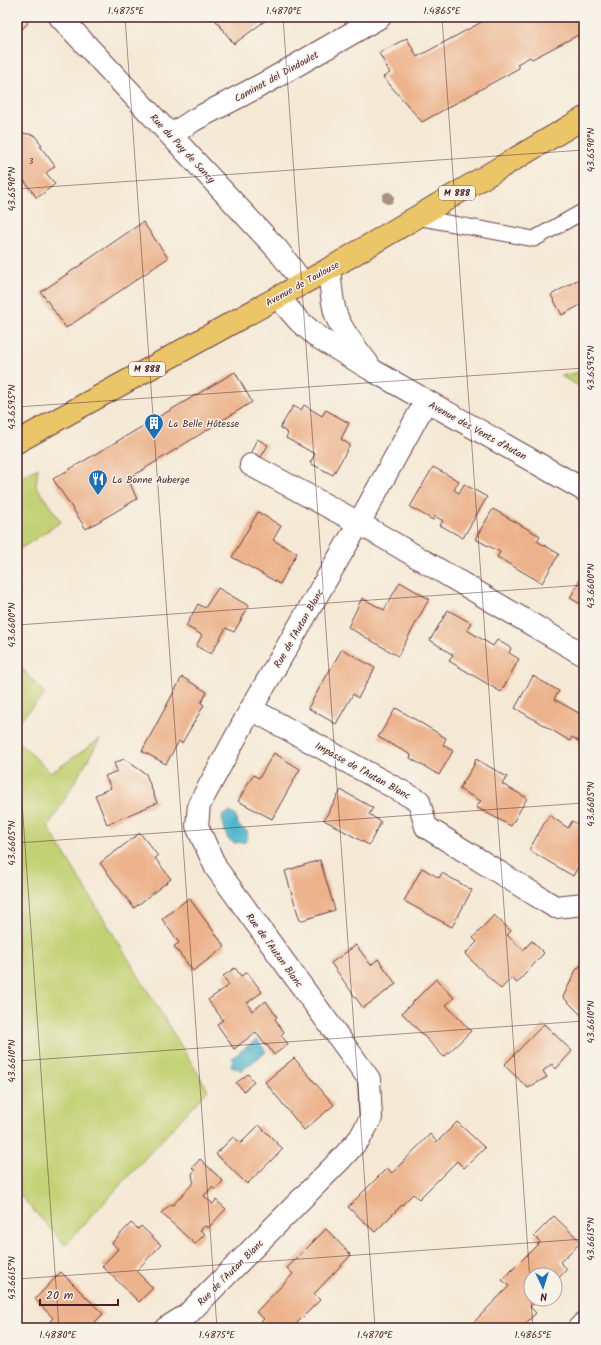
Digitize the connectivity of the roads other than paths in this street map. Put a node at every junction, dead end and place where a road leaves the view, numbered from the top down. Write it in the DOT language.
graph roads {
  1 [pos="60,17"];
  2 [pos="380,17"];
  3 [pos="584,118"];
  4 [pos="171,135"];
  5 [pos="584,211"];
  6 [pos="416,217"];
  7 [pos="329,269"];
  8 [pos="303,283"];
  9 [pos="278,297"];
  10 [pos="372,370"];
  11 [pos="426,401"];
  12 [pos="17,442"];
  13 [pos="251,464"];
  14 [pos="584,490"];
  15 [pos="359,523"];
  16 [pos="584,655"];
  17 [pos="252,709"];
  18 [pos="584,904"];
  19 [pos="584,1323"];
  20 [pos="166,1328"];
  21 [pos="579,1328"];
  1 -- 4 [label="street, Rue du Puy de Sancy"];
  2 -- 4 [label="street, Caminot del Dindoulet"];
  3 -- 6 [label="main road, Avenue de Toulouse / M 888"];
  4 -- 8 [label="street, Rue du Puy de Sancy"];
  5 -- 6 [label="lane"];
  6 -- 7 [label="main road, Avenue de Toulouse / M 888"];
  7 -- 8 [label="main road, Avenue de Toulouse / M 888"];
  7 -- 10 [label="street, Avenue des Vents d'Autan"];
  8 -- 9 [label="main road, Avenue de Toulouse / M 888"];
  9 -- 10 [label="street, Avenue des Vents d'Autan"];
  9 -- 12 [label="main road, Avenue de Toulouse / M 888"];
  10 -- 11 [label="street, Avenue des Vents d'Autan"];
  11 -- 14 [label="street, Avenue des Vents d'Autan"];
  11 -- 15 [label="street, Rue de l'Autan Blanc"];
  13 -- 15 [label="street"];
  15 -- 16 [label="street"];
  15 -- 17 [label="street, Rue de l'Autan Blanc"];
  17 -- 18 [label="street, Impasse de l'Autan Blanc"];
  17 -- 20 [label="street, Rue de l'Autan Blanc"];
  19 -- 21 [label="street"];
}
